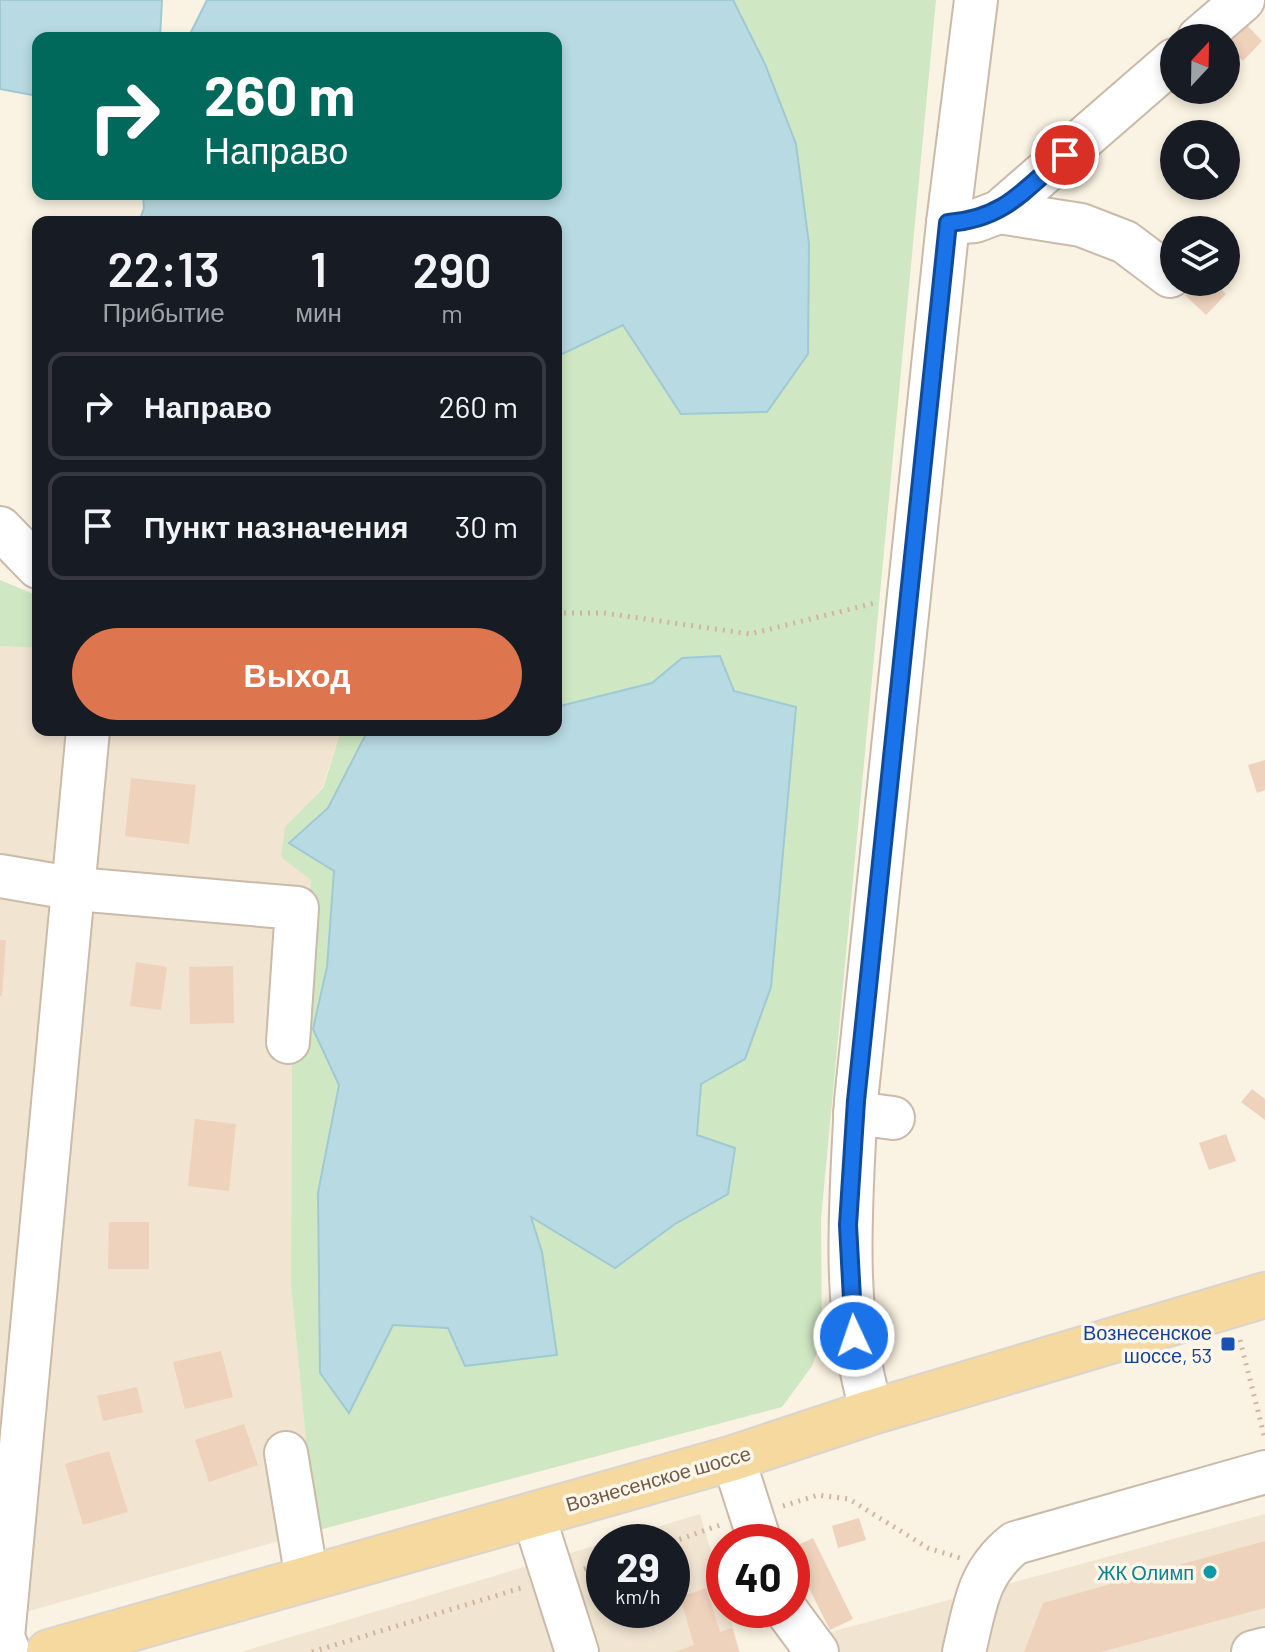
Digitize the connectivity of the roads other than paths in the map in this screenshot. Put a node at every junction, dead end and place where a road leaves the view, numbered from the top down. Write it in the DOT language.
graph roads {
  1 [pos="976,0"];
  2 [pos="1243,0"];
  3 [pos="1215,24"];
  4 [pos="1160,72"];
  5 [pos="999,212"];
  6 [pos="948,223"];
  7 [pos="1160,268"];
  8 [pos="0,528"];
  9 [pos="32,561"];
  10 [pos="88,736"];
  11 [pos="0,876"];
  12 [pos="76,889"];
  13 [pos="288,1042"];
  14 [pos="1265,1295"];
  15 [pos="872,1412"];
  16 [pos="286,1453"];
  17 [pos="733,1458"];
  18 [pos="1265,1472"];
  19 [pos="533,1514"];
  20 [pos="753,1524"];
  21 [pos="307,1579"];
  22 [pos="799,1628"];
  23 [pos="1265,1649"];
  24 [pos="9,1652"];
  25 [pos="49,1652"];
  26 [pos="577,1652"];
  27 [pos="817,1652"];
  28 [pos="964,1652"];
  29 [pos="1253,1652"];
  1 -- 6 [label="street"];
  2 -- 3 [label="street"];
  4 -- 5 [label="street"];
  5 -- 6 [label="street"];
  5 -- 7 [label="street"];
  6 -- 15 [label="street"];
  8 -- 9 [label="street"];
  10 -- 12 [label="street"];
  11 -- 12 [label="street"];
  12 -- 13 [label="street"];
  12 -- 24 [label="street"];
  14 -- 15 [label="main road, Вознесенское шоссе"];
  15 -- 17 [label="main road, Вознесенское шоссе"];
  16 -- 21 [label="street"];
  17 -- 19 [label="main road, Вознесенское шоссе"];
  17 -- 20 [label="street"];
  18 -- 28 [label="street"];
  19 -- 21 [label="main road, Вознесенское шоссе"];
  19 -- 26 [label="street"];
  21 -- 25 [label="main road, Вознесенское шоссе"];
  22 -- 27 [label="street"];
  23 -- 29 [label="street"];
}
